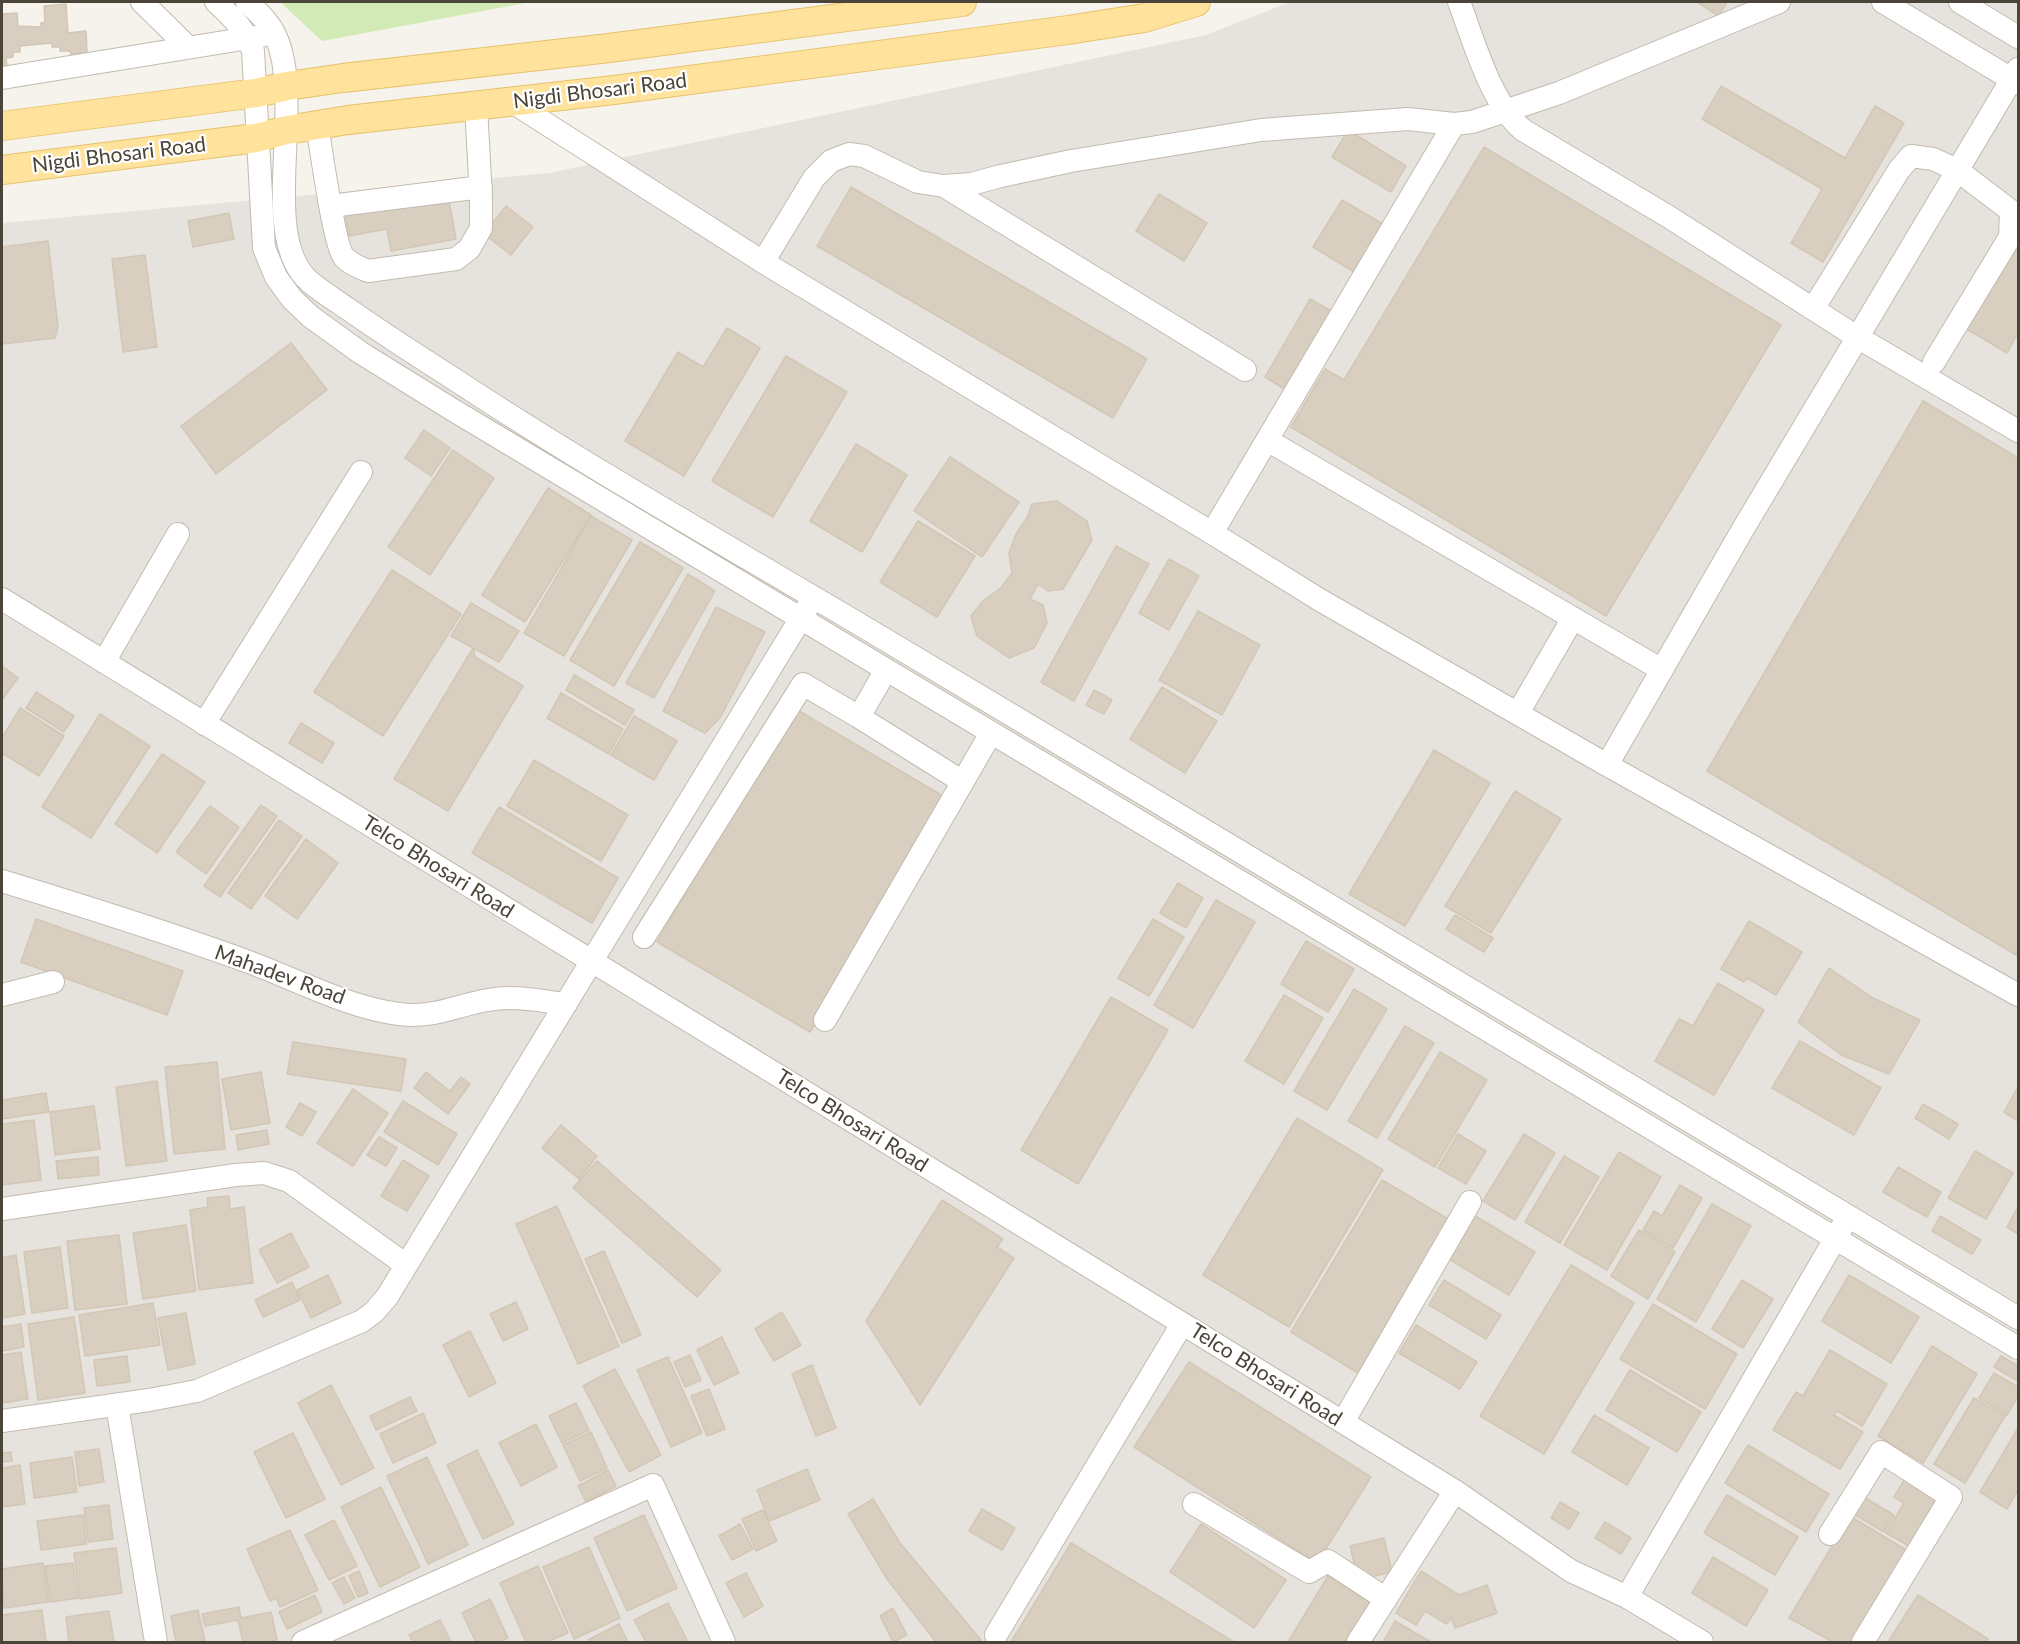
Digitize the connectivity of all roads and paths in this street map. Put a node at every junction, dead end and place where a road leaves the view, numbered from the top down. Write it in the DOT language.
graph roads {
  1 [pos="142,2"];
  2 [pos="216,2"];
  3 [pos="247,2"];
  4 [pos="962,2"];
  5 [pos="1196,2"];
  6 [pos="1459,2"];
  7 [pos="1779,2"];
  8 [pos="1883,2"];
  9 [pos="1960,2"];
  10 [pos="275,34"];
  11 [pos="2019,37"];
  12 [pos="248,38"];
  13 [pos="188,47"];
  14 [pos="2017,77"];
  15 [pos="2,78"];
  16 [pos="287,86"];
  17 [pos="256,93"];
  18 [pos="512,102"];
  19 [pos="476,106"];
  20 [pos="1504,111"];
  21 [pos="1454,124"];
  22 [pos="317,125"];
  23 [pos="2,126"];
  24 [pos="287,130"];
  25 [pos="256,138"];
  26 [pos="2,170"];
  27 [pos="1957,170"];
  28 [pos="944,186"];
  29 [pos="481,187"];
  30 [pos="331,206"];
  31 [pos="763,262"];
  32 [pos="1813,309"];
  33 [pos="1857,337"];
  34 [pos="1934,362"];
  35 [pos="1245,370"];
  36 [pos="2019,431"];
  37 [pos="1268,440"];
  38 [pos="361,472"];
  39 [pos="1212,533"];
  40 [pos="178,534"];
  41 [pos="814,597"];
  42 [pos="2,599"];
  43 [pos="1573,618"];
  44 [pos="800,619"];
  45 [pos="104,662"];
  46 [pos="886,670"];
  47 [pos="1662,670"];
  48 [pos="1518,713"];
  49 [pos="859,717"];
  50 [pos="204,724"];
  51 [pos="991,733"];
  52 [pos="1607,765"];
  53 [pos="963,782"];
  54 [pos="2,881"];
  55 [pos="644,937"];
  56 [pos="591,961"];
  57 [pos="53,982"];
  58 [pos="2,995"];
  59 [pos="2019,995"];
  60 [pos="566,1004"];
  61 [pos="825,1020"];
  62 [pos="1470,1202"];
  63 [pos="2,1209"];
  64 [pos="1849,1216"];
  65 [pos="1836,1239"];
  66 [pos="406,1265"];
  67 [pos="2019,1318"];
  68 [pos="1182,1324"];
  69 [pos="2019,1348"];
  70 [pos="117,1405"];
  71 [pos="2,1421"];
  72 [pos="1343,1422"];
  73 [pos="1455,1491"];
  74 [pos="1194,1504"];
  75 [pos="1830,1534"];
  76 [pos="1628,1597"];
  77 [pos="1386,1599"];
  78 [pos="996,1635"];
  79 [pos="156,1642"];
  80 [pos="303,1642"];
  81 [pos="724,1642"];
  82 [pos="1358,1642"];
  83 [pos="1702,1642"];
  84 [pos="1863,1642"];
  1 -- 13 [label="street"];
  2 -- 12 [label="street"];
  3 -- 10 [label="street"];
  4 -- 16 [label="main road, Nigdi Bhosari Road"];
  5 -- 18 [label="main road, Nigdi Bhosari Road"];
  6 -- 20 [label="street"];
  7 -- 20 [label="street"];
  8 -- 14 [label="street"];
  9 -- 11 [label="street"];
  10 -- 12 [label="street"];
  10 -- 16 [label="street"];
  12 -- 13 [label="street"];
  12 -- 17 [label="street"];
  13 -- 15 [label="street"];
  14 -- 27 [label="street"];
  16 -- 17 [label="main road, Nigdi Bhosari Road"];
  16 -- 24 [label="street"];
  17 -- 23 [label="main road, Nigdi Bhosari Road"];
  17 -- 25 [label="street"];
  18 -- 19 [label="main road, Nigdi Bhosari Road"];
  18 -- 31 [label="street"];
  19 -- 22 [label="main road, Nigdi Bhosari Road"];
  19 -- 29 [label="street"];
  20 -- 21 [label="street"];
  20 -- 32 [label="street"];
  21 -- 28 [label="street"];
  21 -- 37 [label="street"];
  22 -- 24 [label="main road, Nigdi Bhosari Road"];
  22 -- 30 [label="street"];
  24 -- 25 [label="main road, Nigdi Bhosari Road"];
  24 -- 41 [label="street"];
  25 -- 26 [label="main road, Nigdi Bhosari Road"];
  25 -- 44 [label="street"];
  27 -- 32 [label="street"];
  27 -- 33 [label="street"];
  27 -- 34 [label="street"];
  28 -- 31 [label="street"];
  28 -- 35 [label="street"];
  29 -- 30 [label="street"];
  29 -- 30 [label="street"];
  31 -- 39 [label="street"];
  32 -- 33 [label="street"];
  33 -- 36 [label="street"];
  33 -- 47 [label="street"];
  37 -- 39 [label="street"];
  37 -- 43 [label="street"];
  38 -- 50 [label="street"];
  39 -- 48 [label="street"];
  40 -- 45 [label="street"];
  41 -- 44 [label="street"];
  41 -- 64 [label="street"];
  42 -- 45 [label="street, Telco Bhosari Road"];
  43 -- 47 [label="street"];
  43 -- 48 [label="street"];
  44 -- 46 [label="street"];
  44 -- 56 [label="street"];
  45 -- 50 [label="street, Telco Bhosari Road"];
  46 -- 49 [label="street"];
  46 -- 51 [label="street"];
  47 -- 52 [label="street"];
  48 -- 52 [label="street"];
  49 -- 53 [label="street"];
  49 -- 55 [label="street"];
  50 -- 56 [label="street, Telco Bhosari Road"];
  51 -- 53 [label="street"];
  51 -- 65 [label="street"];
  52 -- 59 [label="street"];
  53 -- 61 [label="street"];
  54 -- 60 [label="street, Mahadev Road"];
  56 -- 60 [label="street"];
  56 -- 68 [label="street, Telco Bhosari Road"];
  57 -- 58 [label="street"];
  60 -- 66 [label="street"];
  62 -- 72 [label="street"];
  63 -- 66 [label="street"];
  64 -- 65 [label="street"];
  64 -- 67 [label="street"];
  65 -- 69 [label="street"];
  65 -- 76 [label="street"];
  66 -- 70 [label="street"];
  68 -- 72 [label="street, Telco Bhosari Road"];
  68 -- 78 [label="street"];
  70 -- 71 [label="street"];
  70 -- 79 [label="street"];
  72 -- 73 [label="street, Telco Bhosari Road"];
  73 -- 76 [label="street, Telco Bhosari Road"];
  73 -- 77 [label="street"];
  74 -- 77 [label="street"];
  75 -- 84 [label="street"];
  76 -- 83 [label="street, Telco Bhosari Road"];
  77 -- 82 [label="street"];
  80 -- 81 [label="street"];
}
